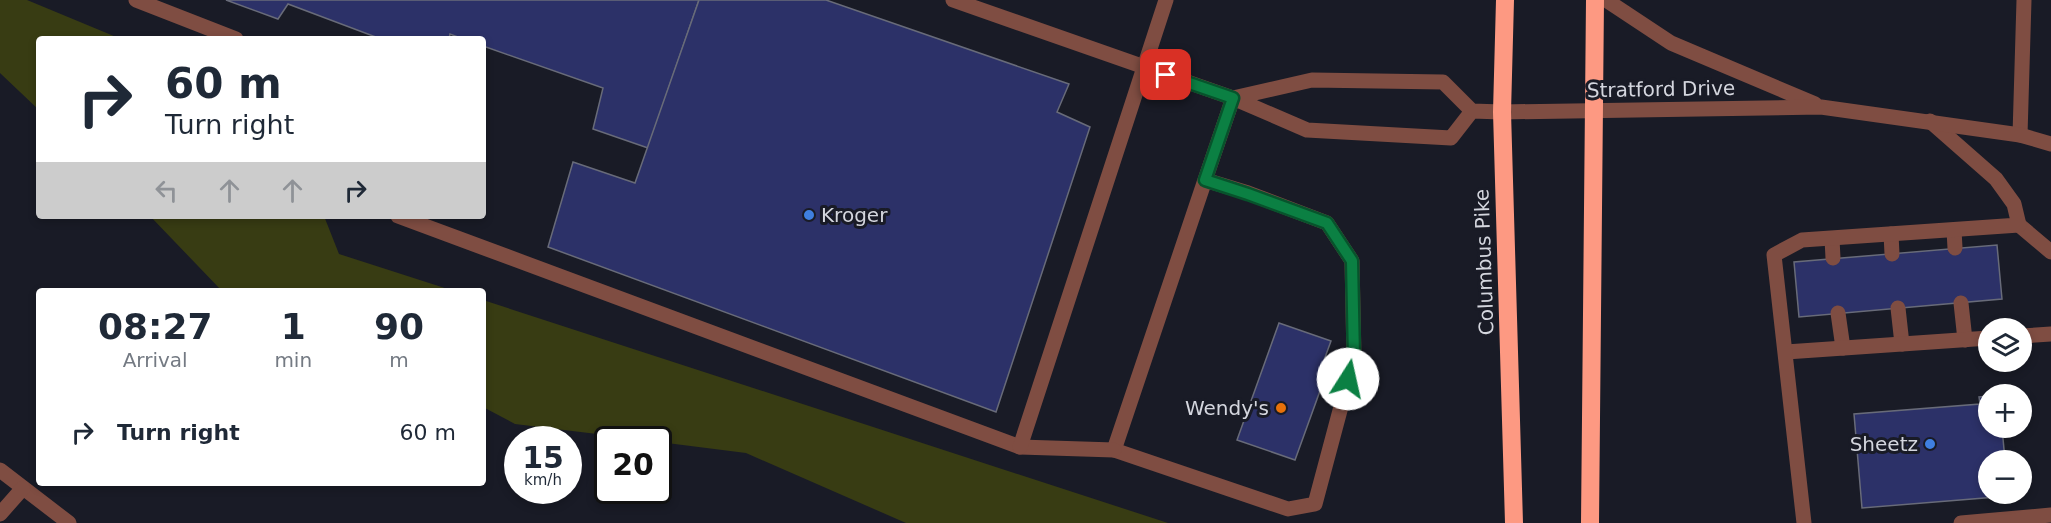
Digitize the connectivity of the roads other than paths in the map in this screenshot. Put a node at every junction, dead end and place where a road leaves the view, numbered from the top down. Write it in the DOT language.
graph roads {
  1 [pos="136,0"];
  2 [pos="953,0"];
  3 [pos="1166,0"];
  4 [pos="1505,0"];
  5 [pos="1594,0"];
  6 [pos="1606,0"];
  7 [pos="2024,0"];
  8 [pos="228,36"];
  9 [pos="1144,67"];
  10 [pos="1233,98"];
  11 [pos="1821,106"];
  12 [pos="1472,111"];
  13 [pos="1502,112"];
  14 [pos="1593,112"];
  15 [pos="1930,121"];
  16 [pos="2020,135"];
  17 [pos="2051,144"];
  18 [pos="1205,180"];
  19 [pos="406,219"];
  20 [pos="2019,225"];
  21 [pos="1954,230"];
  22 [pos="1891,234"];
  23 [pos="1832,239"];
  24 [pos="1955,248"];
  25 [pos="2051,252"];
  26 [pos="1892,254"];
  27 [pos="1833,258"];
  28 [pos="1961,303"];
  29 [pos="1898,308"];
  30 [pos="1838,314"];
  31 [pos="2051,334"];
  32 [pos="2032,335"];
  33 [pos="1978,339"];
  34 [pos="1965,340"];
  35 [pos="1902,344"];
  36 [pos="1843,348"];
  37 [pos="1786,352"];
  38 [pos="1020,447"];
  39 [pos="1114,450"];
  40 [pos="0,470"];
  41 [pos="23,488"];
  42 [pos="0,514"];
  43 [pos="2051,515"];
  44 [pos="69,523"];
  45 [pos="1514,523"];
  46 [pos="1590,523"];
  47 [pos="1804,523"];
  48 [pos="1961,523"];
  1 -- 8 [label="street"];
  2 -- 9 [label="street"];
  3 -- 9 [label="street"];
  4 -- 13 [label="highway, Columbus Pike"];
  5 -- 14 [label="highway"];
  6 -- 11 [label="street, Stratford Drive"];
  7 -- 16 [label="street"];
  9 -- 10 [label="street"];
  9 -- 38 [label="street"];
  10 -- 12 [label="street"];
  10 -- 12 [label="street"];
  10 -- 18 [label="street"];
  11 -- 14 [label="street, Stratford Drive"];
  11 -- 15 [label="street, Stratford Drive"];
  12 -- 13 [label="street, Stratford Drive"];
  13 -- 14 [label="street, Stratford Drive"];
  13 -- 45 [label="highway, Columbus Pike"];
  14 -- 46 [label="highway"];
  15 -- 16 [label="street, Stratford Drive"];
  15 -- 20 [label="street"];
  16 -- 17 [label="street, Stratford Drive"];
  18 -- 39 [label="street"];
  18 -- 39 [label="street"];
  19 -- 38 [label="street"];
  20 -- 21 [label="street"];
  20 -- 25 [label="street"];
  21 -- 22 [label="street"];
  21 -- 24 [label="street"];
  22 -- 23 [label="street"];
  22 -- 26 [label="street"];
  23 -- 27 [label="street"];
  23 -- 37 [label="street"];
  28 -- 34 [label="street"];
  29 -- 35 [label="street"];
  30 -- 36 [label="street"];
  31 -- 32 [label="street"];
  33 -- 34 [label="street"];
  34 -- 35 [label="street"];
  35 -- 36 [label="street"];
  36 -- 37 [label="street"];
  37 -- 47 [label="street"];
  38 -- 39 [label="street"];
  40 -- 41 [label="street"];
  41 -- 42 [label="street"];
  41 -- 44 [label="street"];
  43 -- 48 [label="street"];
}
